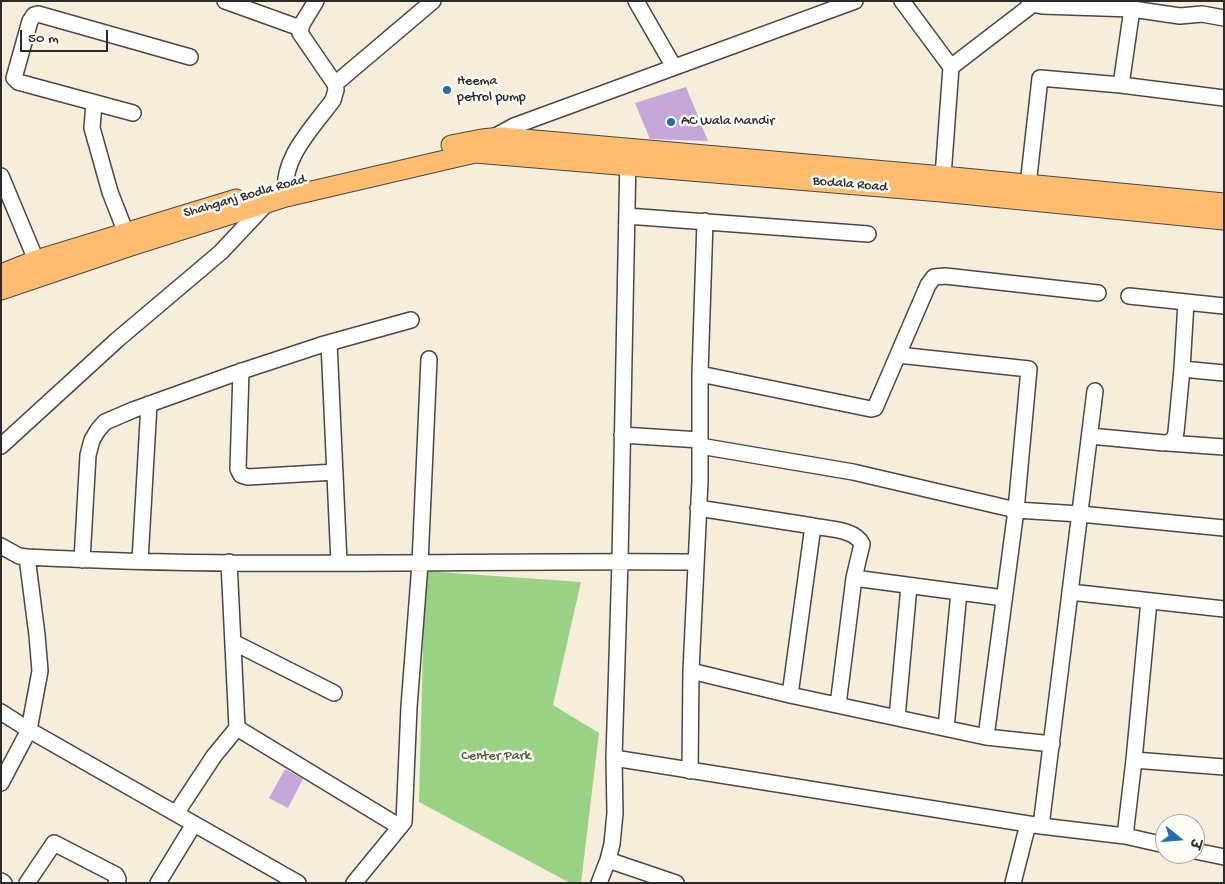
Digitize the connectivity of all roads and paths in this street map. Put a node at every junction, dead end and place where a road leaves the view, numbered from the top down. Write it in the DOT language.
graph roads {
  1 [pos="225,1"];
  2 [pos="316,1"];
  3 [pos="433,1"];
  4 [pos="636,1"];
  5 [pos="855,1"];
  6 [pos="902,1"];
  7 [pos="1157,1"];
  8 [pos="1031,3"];
  9 [pos="1132,9"];
  10 [pos="1167,14"];
  11 [pos="1224,18"];
  12 [pos="300,28"];
  13 [pos="190,57"];
  14 [pos="950,67"];
  15 [pos="674,68"];
  16 [pos="334,84"];
  17 [pos="1121,85"];
  18 [pos="1224,98"];
  19 [pos="94,103"];
  20 [pos="133,113"];
  21 [pos="494,137"];
  22 [pos="476,153"];
  23 [pos="628,157"];
  24 [pos="1,176"];
  25 [pos="942,176"];
  26 [pos="1028,185"];
  27 [pos="279,195"];
  28 [pos="1224,203"];
  29 [pos="627,216"];
  30 [pos="1224,220"];
  31 [pos="705,221"];
  32 [pos="126,233"];
  33 [pos="868,234"];
  34 [pos="36,260"];
  35 [pos="1,274"];
  36 [pos="1,290"];
  37 [pos="1098,293"];
  38 [pos="1129,296"];
  39 [pos="1186,302"];
  40 [pos="1224,306"];
  41 [pos="411,320"];
  42 [pos="329,343"];
  43 [pos="898,355"];
  44 [pos="429,359"];
  45 [pos="1182,369"];
  46 [pos="241,371"];
  47 [pos="1224,373"];
  48 [pos="700,374"];
  49 [pos="1095,391"];
  50 [pos="149,404"];
  51 [pos="622,435"];
  52 [pos="1090,436"];
  53 [pos="700,443"];
  54 [pos="1168,443"];
  55 [pos="1,446"];
  56 [pos="1224,448"];
  57 [pos="335,472"];
  58 [pos="698,508"];
  59 [pos="1016,510"];
  60 [pos="1080,514"];
  61 [pos="813,526"];
  62 [pos="1224,528"];
  63 [pos="1,546"];
  64 [pos="27,557"];
  65 [pos="82,560"];
  66 [pos="140,561"];
  67 [pos="620,561"];
  68 [pos="229,562"];
  69 [pos="696,562"];
  70 [pos="339,563"];
  71 [pos="420,564"];
  72 [pos="854,578"];
  73 [pos="909,586"];
  74 [pos="959,592"];
  75 [pos="1070,592"];
  76 [pos="1004,598"];
  77 [pos="1149,602"];
  78 [pos="1224,609"];
  79 [pos="233,642"];
  80 [pos="691,671"];
  81 [pos="334,693"];
  82 [pos="790,694"];
  83 [pos="838,705"];
  84 [pos="1,712"];
  85 [pos="897,718"];
  86 [pos="237,728"];
  87 [pos="946,728"];
  88 [pos="29,730"];
  89 [pos="986,737"];
  90 [pos="1052,744"];
  91 [pos="614,758"];
  92 [pos="1134,760"];
  93 [pos="1224,767"];
  94 [pos="690,771"];
  95 [pos="1,783"];
  96 [pos="176,812"];
  97 [pos="194,824"];
  98 [pos="1034,825"];
  99 [pos="400,827"];
  100 [pos="1125,836"];
  101 [pos="1155,842"];
  102 [pos="1205,853"];
  103 [pos="1224,857"];
  104 [pos="608,860"];
  105 [pos="26,883"];
  106 [pos="116,883"];
  107 [pos="158,883"];
  108 [pos="298,883"];
  109 [pos="354,883"];
  110 [pos="599,883"];
  111 [pos="676,883"];
  112 [pos="1013,883"];
  1 -- 12 [label="street"];
  2 -- 12 [label="street"];
  3 -- 16 [label="street"];
  4 -- 15 [label="street"];
  5 -- 15 [label="street"];
  6 -- 14 [label="street"];
  7 -- 10 [label="street"];
  8 -- 9 [label="street"];
  8 -- 14 [label="street"];
  9 -- 10 [label="street"];
  9 -- 17 [label="street"];
  10 -- 11 [label="street"];
  12 -- 16 [label="street"];
  13 -- 19 [label="street"];
  14 -- 25 [label="street"];
  15 -- 21 [label="street"];
  16 -- 27 [label="street"];
  17 -- 18 [label="street"];
  17 -- 26 [label="street"];
  19 -- 20 [label="street"];
  19 -- 32 [label="street"];
  21 -- 22 [label="street"];
  21 -- 23 [label="main road, Bodala Road"];
  21 -- 27 [label="main road, Shahganj Bodla Road"];
  22 -- 23 [label="main road, Bodala Road"];
  22 -- 27 [label="main road, Shahganj Bodla Road"];
  23 -- 25 [label="main road, Bodala Road"];
  23 -- 29 [label="street"];
  23 -- 30 [label="main road, Bodala Road"];
  24 -- 34 [label="street"];
  25 -- 26 [label="main road, Bodala Road"];
  26 -- 28 [label="main road, Bodala Road"];
  27 -- 32 [label="main road, Shahganj Bodla Road"];
  27 -- 36 [label="main road, Shahganj Bodla Road"];
  27 -- 55 [label="street"];
  29 -- 31 [label="street"];
  29 -- 51 [label="street"];
  31 -- 33 [label="street"];
  31 -- 48 [label="street"];
  32 -- 34 [label="main road, Shahganj Bodla Road"];
  34 -- 35 [label="main road, Shahganj Bodla Road"];
  37 -- 43 [label="street"];
  38 -- 39 [label="street"];
  39 -- 40 [label="street"];
  39 -- 45 [label="street"];
  41 -- 42 [label="street"];
  42 -- 46 [label="street"];
  42 -- 57 [label="street"];
  43 -- 48 [label="street"];
  43 -- 59 [label="street"];
  44 -- 71 [label="street"];
  45 -- 47 [label="street"];
  45 -- 54 [label="street"];
  46 -- 50 [label="street"];
  46 -- 57 [label="street"];
  48 -- 53 [label="street"];
  49 -- 52 [label="street"];
  50 -- 65 [label="street"];
  50 -- 66 [label="street"];
  51 -- 53 [label="street"];
  51 -- 67 [label="street"];
  52 -- 54 [label="street"];
  52 -- 60 [label="street"];
  53 -- 58 [label="street"];
  53 -- 59 [label="street"];
  54 -- 56 [label="street"];
  57 -- 70 [label="street"];
  58 -- 61 [label="street"];
  58 -- 69 [label="street"];
  59 -- 60 [label="street"];
  59 -- 76 [label="street"];
  60 -- 62 [label="street"];
  60 -- 75 [label="street"];
  61 -- 72 [label="street"];
  61 -- 82 [label="street"];
  63 -- 64 [label="street"];
  64 -- 65 [label="street"];
  64 -- 88 [label="street"];
  65 -- 66 [label="street"];
  66 -- 68 [label="street"];
  67 -- 69 [label="street"];
  67 -- 71 [label="street"];
  67 -- 91 [label="street"];
  68 -- 70 [label="street"];
  68 -- 79 [label="street"];
  69 -- 80 [label="street"];
  70 -- 71 [label="street"];
  71 -- 99 [label="street"];
  72 -- 73 [label="street"];
  72 -- 83 [label="street"];
  73 -- 74 [label="street"];
  73 -- 85 [label="street"];
  74 -- 76 [label="street"];
  74 -- 87 [label="street"];
  75 -- 77 [label="street"];
  75 -- 90 [label="street"];
  76 -- 89 [label="street"];
  77 -- 78 [label="street"];
  77 -- 92 [label="street"];
  79 -- 81 [label="street"];
  79 -- 86 [label="street"];
  80 -- 82 [label="street"];
  80 -- 94 [label="street"];
  82 -- 83 [label="street"];
  83 -- 85 [label="street"];
  84 -- 88 [label="street"];
  85 -- 87 [label="street"];
  86 -- 96 [label="street"];
  86 -- 99 [label="street"];
  87 -- 89 [label="street"];
  88 -- 95 [label="street"];
  88 -- 96 [label="street"];
  89 -- 90 [label="street"];
  90 -- 98 [label="street"];
  91 -- 94 [label="street"];
  91 -- 104 [label="street"];
  92 -- 93 [label="street"];
  92 -- 100 [label="street"];
  94 -- 98 [label="street"];
  96 -- 97 [label="street"];
  97 -- 107 [label="street"];
  97 -- 108 [label="street"];
  98 -- 100 [label="street"];
  98 -- 112 [label="street"];
  99 -- 109 [label="street"];
  100 -- 101 [label="street"];
  102 -- 103 [label="street"];
  104 -- 110 [label="street"];
  104 -- 111 [label="street"];
  105 -- 106 [label="street"];
}
